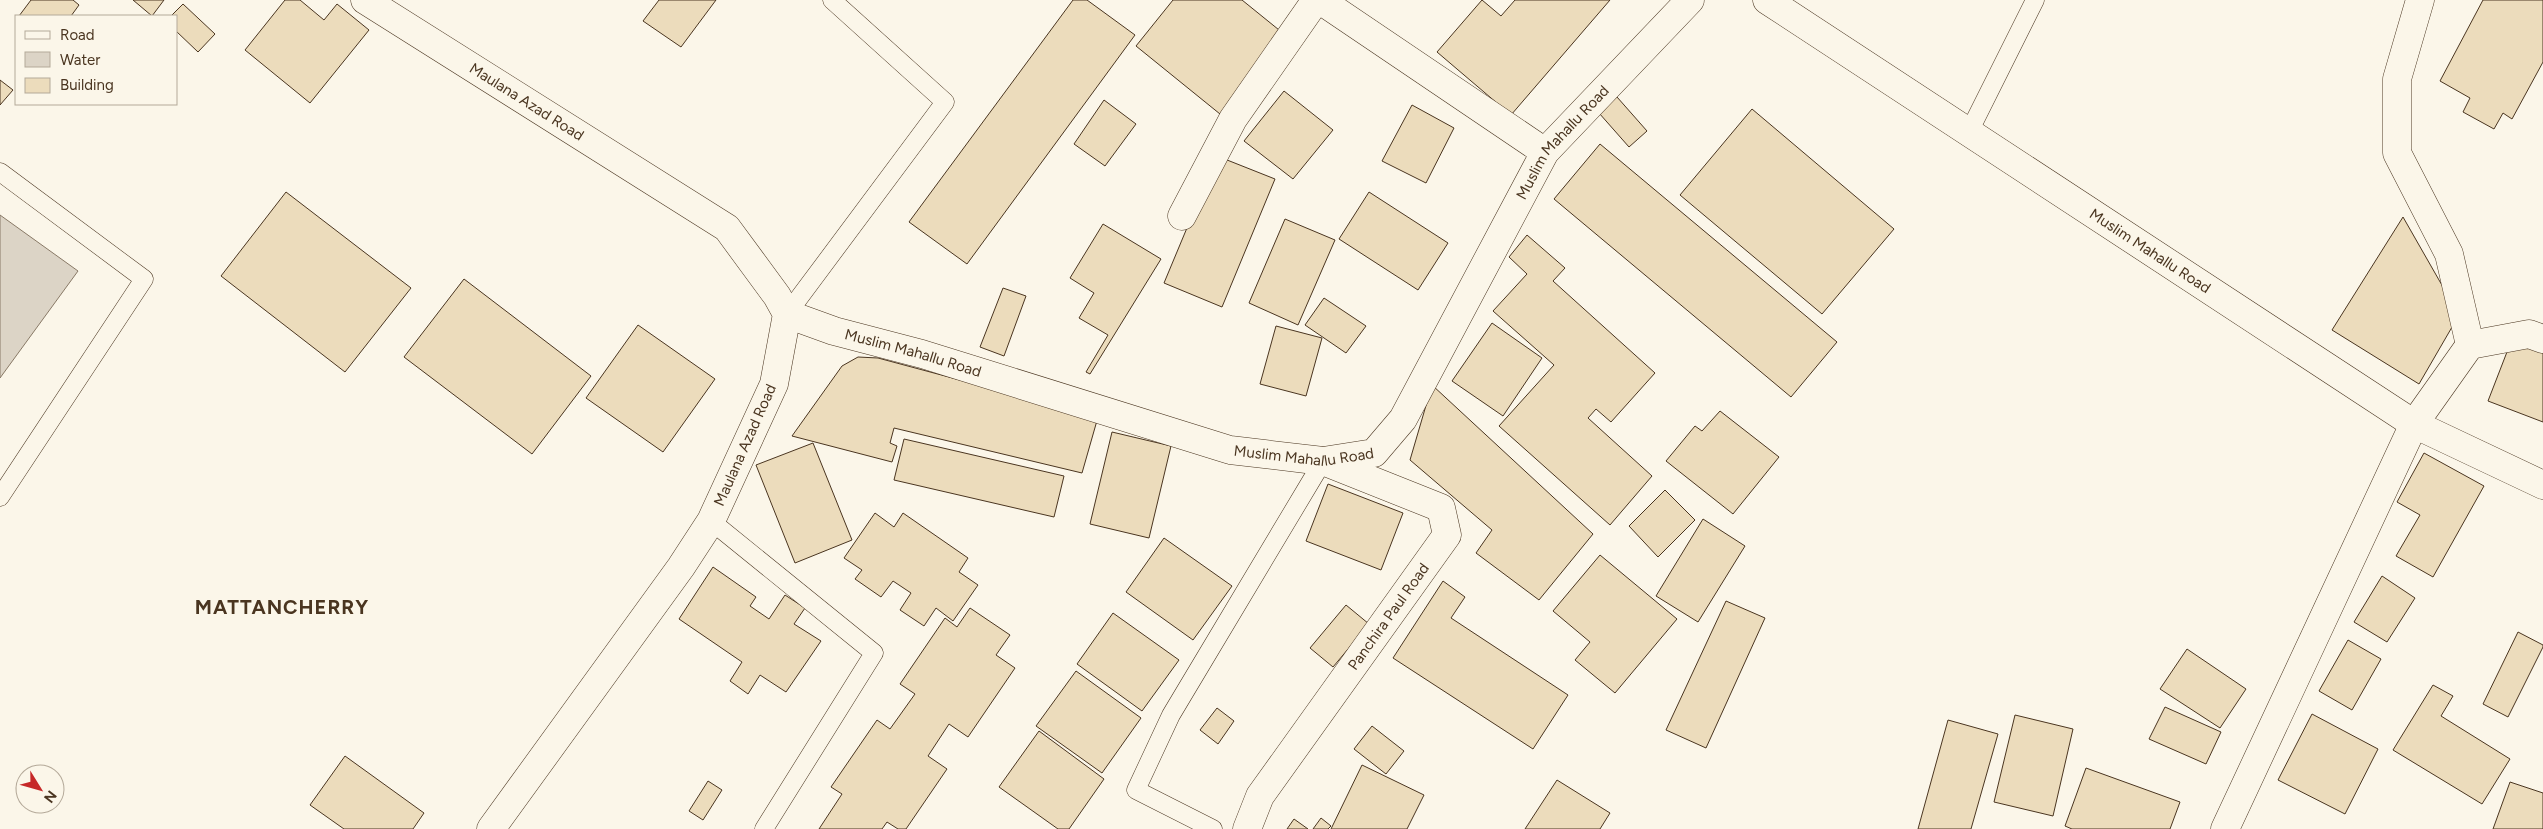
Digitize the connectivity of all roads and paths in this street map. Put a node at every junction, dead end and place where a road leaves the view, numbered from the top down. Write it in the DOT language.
graph roads {
  1 [pos="365,0"];
  2 [pos="832,0"];
  3 [pos="1316,0"];
  4 [pos="1320,0"];
  5 [pos="1690,0"];
  6 [pos="1766,0"];
  7 [pos="2035,0"];
  8 [pos="2420,0"];
  9 [pos="1968,132"];
  10 [pos="1545,152"];
  11 [pos="0,172"];
  12 [pos="1182,216"];
  13 [pos="787,314"];
  14 [pos="2543,339"];
  15 [pos="2470,345"];
  16 [pos="2414,424"];
  17 [pos="1323,460"];
  18 [pos="2543,485"];
  19 [pos="0,497"];
  20 [pos="711,521"];
  21 [pos="491,829"];
  22 [pos="764,829"];
  23 [pos="1213,829"];
  24 [pos="1247,829"];
  25 [pos="2225,829"];
  1 -- 13 [label="street, Maulana Azad Road"];
  2 -- 13 [label="lane"];
  3 -- 12 [label="street"];
  4 -- 10 [label="street"];
  5 -- 10 [label="street, Muslim Mahallu Road"];
  6 -- 9 [label="street, Muslim Mahallu Road"];
  7 -- 9 [label="lane"];
  8 -- 15 [label="street"];
  9 -- 16 [label="street, Muslim Mahallu Road"];
  10 -- 17 [label="street, Muslim Mahallu Road"];
  11 -- 19 [label="lane"];
  13 -- 17 [label="street, Muslim Mahallu Road"];
  13 -- 20 [label="street, Maulana Azad Road"];
  14 -- 15 [label="street"];
  15 -- 16 [label="street"];
  16 -- 18 [label="street, Muslim Mahallu Road"];
  16 -- 25 [label="street"];
  17 -- 23 [label="lane"];
  17 -- 24 [label="street, Panchira Paul Road"];
  20 -- 21 [label="street, Maulana Azad Road"];
  20 -- 22 [label="lane"];
}
